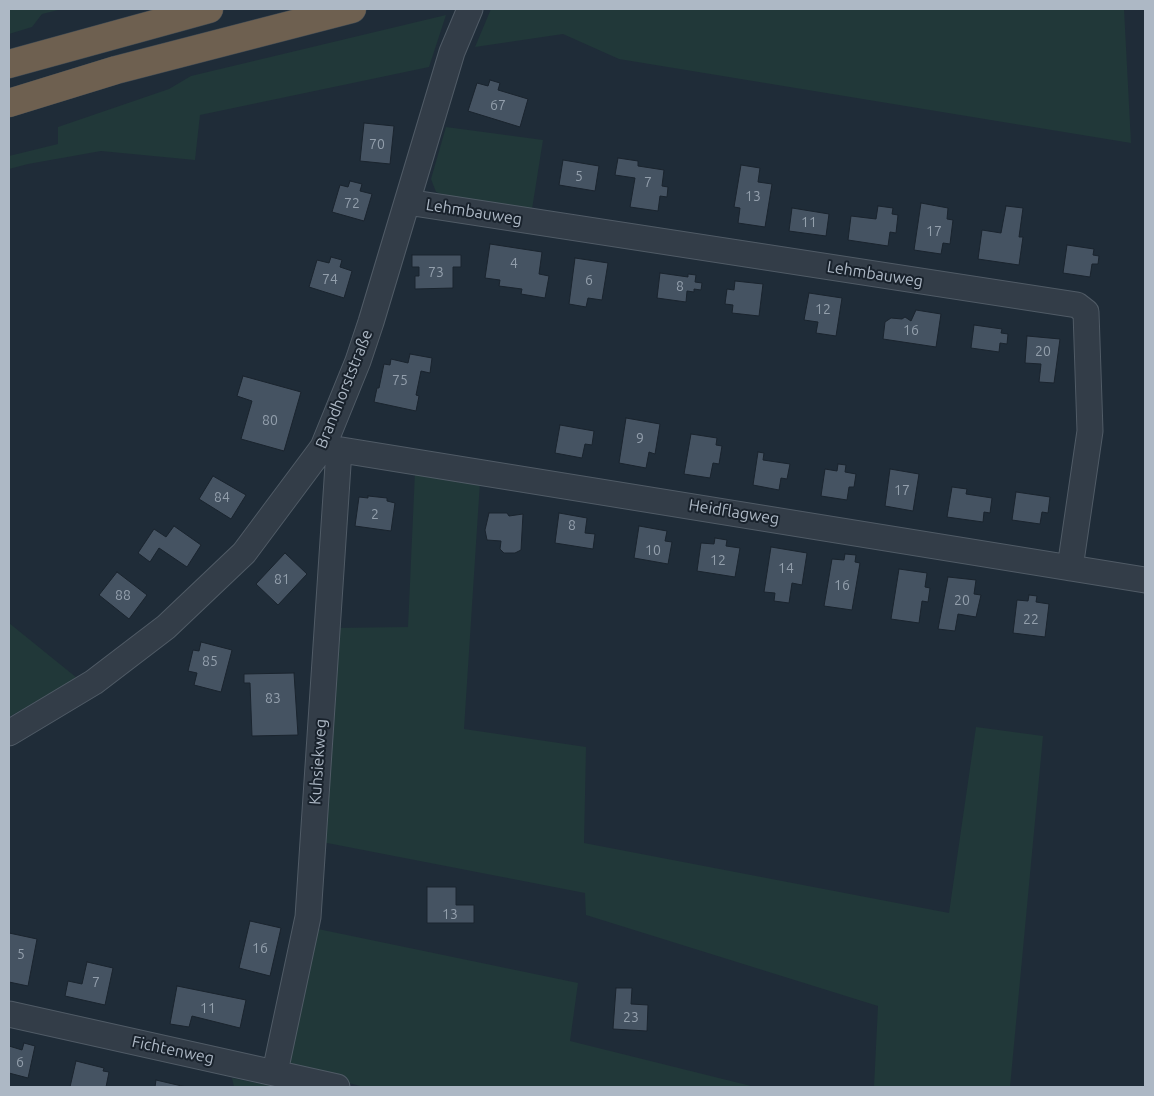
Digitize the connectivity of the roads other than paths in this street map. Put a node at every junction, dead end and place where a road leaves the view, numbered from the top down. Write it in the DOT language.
graph roads {
  1 [pos="209,9"];
  2 [pos="352,9"];
  3 [pos="470,9"];
  4 [pos="9,64"];
  5 [pos="9,103"];
  6 [pos="407,202"];
  7 [pos="331,449"];
  8 [pos="1070,568"];
  9 [pos="1145,580"];
  10 [pos="9,734"];
  11 [pos="9,1014"];
  12 [pos="275,1072"];
  13 [pos="337,1087"];
  1 -- 4 [label="highway"];
  2 -- 5 [label="highway"];
  3 -- 6 [label="street, Brandhorststraße"];
  6 -- 7 [label="street, Brandhorststraße"];
  6 -- 8 [label="street, Lehmbauweg"];
  7 -- 8 [label="street, Heidflagweg"];
  7 -- 10 [label="street, Brandhorststraße"];
  7 -- 12 [label="street, Kuhsiekweg"];
  8 -- 9 [label="street, Heidflagweg"];
  11 -- 12 [label="street, Fichtenweg"];
  12 -- 13 [label="street, Fichtenweg"];
}
